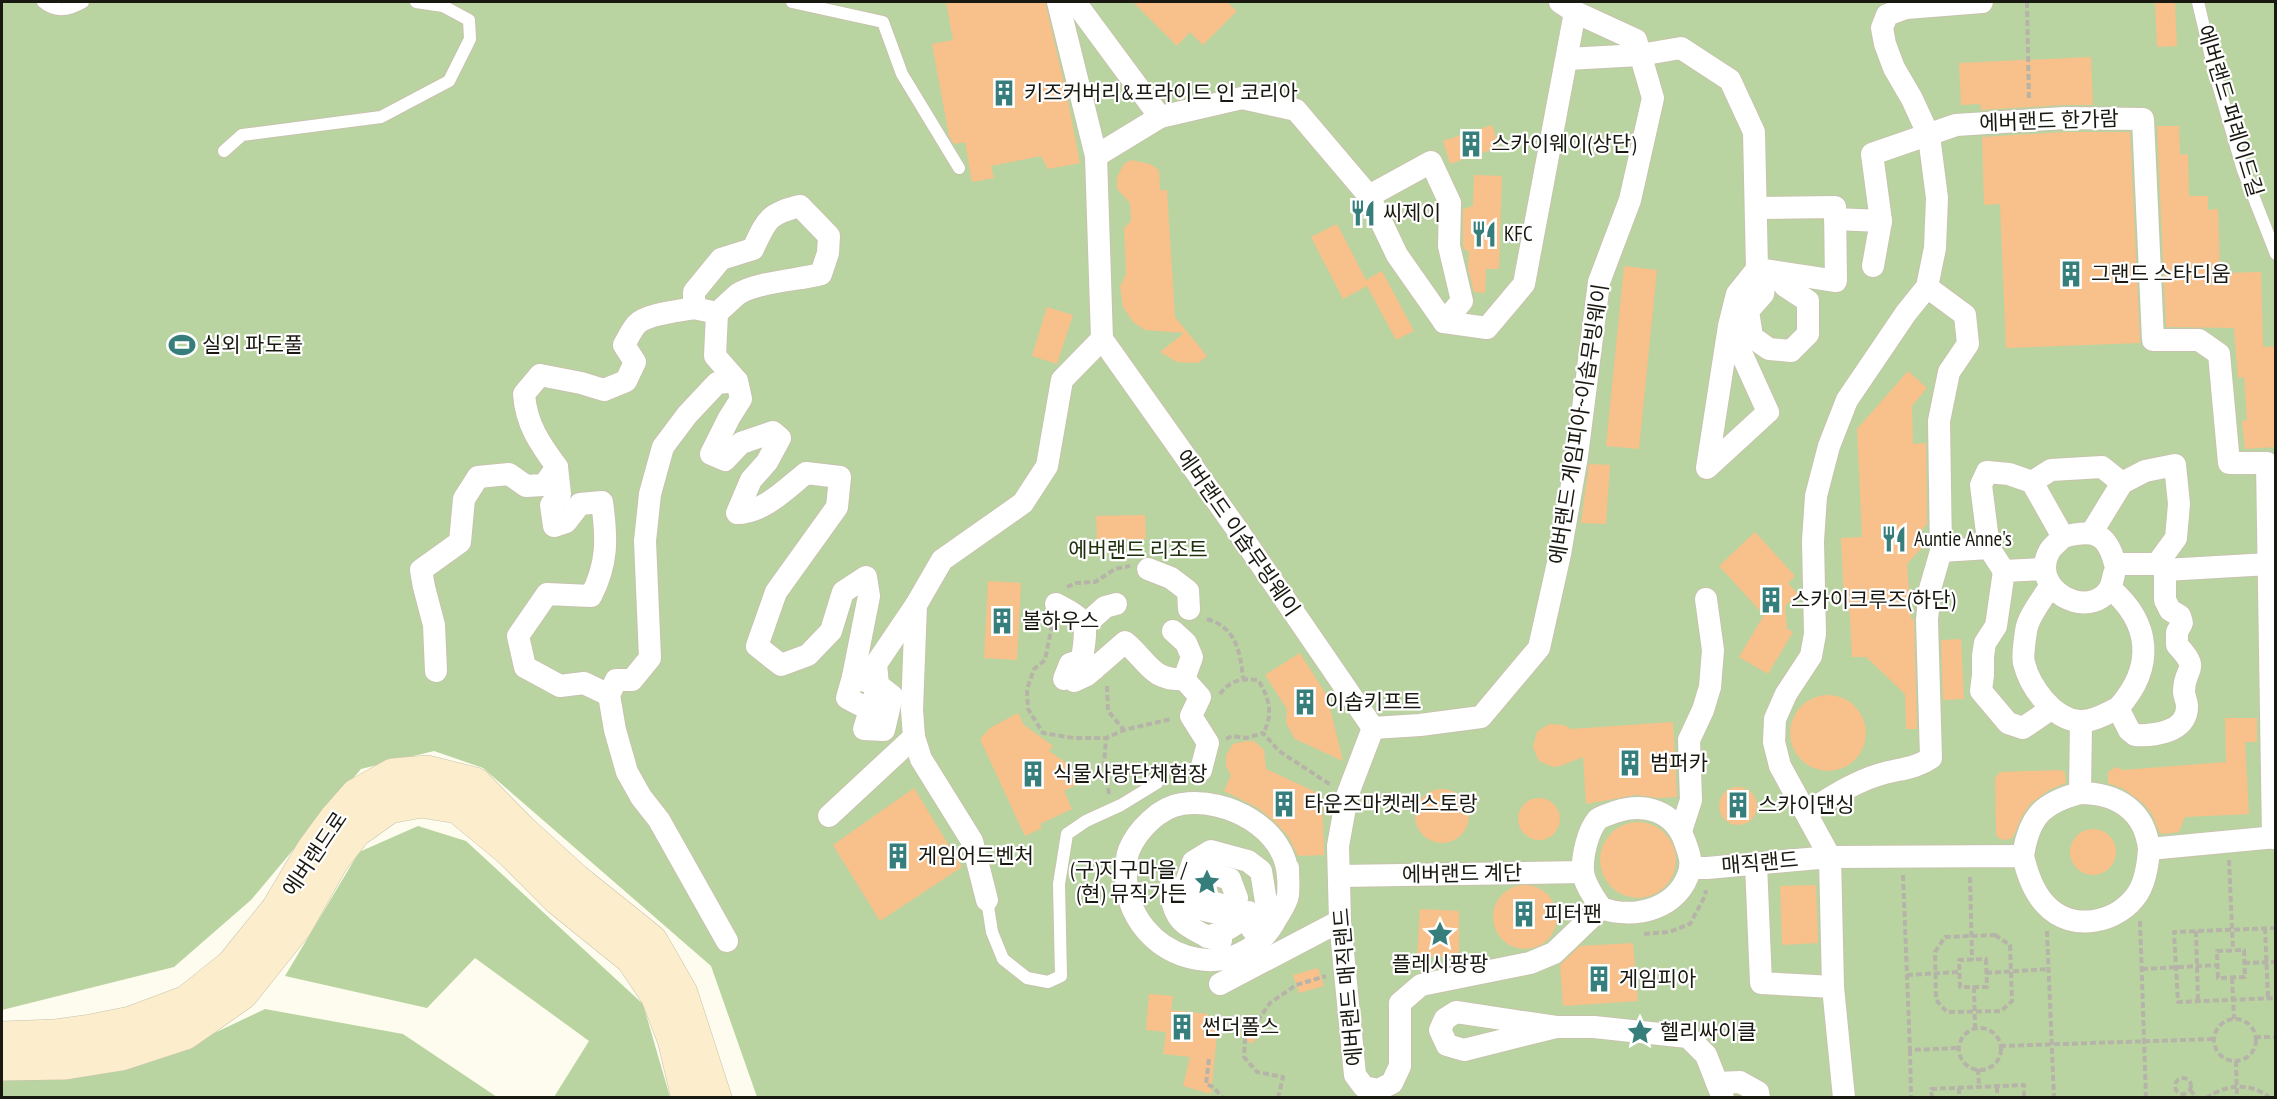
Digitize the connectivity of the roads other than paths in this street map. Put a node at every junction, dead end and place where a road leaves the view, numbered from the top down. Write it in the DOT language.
graph roads {
  1 [pos="43,2"];
  2 [pos="83,2"];
  3 [pos="416,2"];
  4 [pos="792,2"];
  5 [pos="1058,2"];
  6 [pos="1075,2"];
  7 [pos="1982,2"];
  8 [pos="2198,2"];
  9 [pos="1567,7"];
  10 [pos="1640,55"];
  11 [pos="1567,59"];
  12 [pos="1160,117"];
  13 [pos="1929,136"];
  14 [pos="224,151"];
  15 [pos="1096,156"];
  16 [pos="959,168"];
  17 [pos="1369,196"];
  18 [pos="1756,208"];
  19 [pos="1835,219"];
  20 [pos="1881,221"];
  21 [pos="753,249"];
  22 [pos="2276,254"];
  23 [pos="1873,266"];
  24 [pos="1762,270"];
  25 [pos="768,284"];
  26 [pos="1785,286"];
  27 [pos="1927,287"];
  28 [pos="694,308"];
  29 [pos="717,313"];
  30 [pos="1444,322"];
  31 [pos="1730,326"];
  32 [pos="1102,339"];
  33 [pos="737,381"];
  34 [pos="556,467"];
  35 [pos="2032,482"];
  36 [pos="2122,483"];
  37 [pos="2092,532"];
  38 [pos="2063,537"];
  39 [pos="1989,548"];
  40 [pos="1941,551"];
  41 [pos="2115,564"];
  42 [pos="2269,564"];
  43 [pos="2161,567"];
  44 [pos="1148,569"];
  45 [pos="2004,571"];
  46 [pos="2047,577"];
  47 [pos="2110,588"];
  48 [pos="1706,599"];
  49 [pos="1056,604"];
  50 [pos="1116,604"];
  51 [pos="916,605"];
  52 [pos="1189,609"];
  53 [pos="1084,626"];
  54 [pos="1173,631"];
  55 [pos="436,671"];
  56 [pos="853,677"];
  57 [pos="1184,679"];
  58 [pos="878,685"];
  59 [pos="609,695"];
  60 [pos="2118,708"];
  61 [pos="2051,709"];
  62 [pos="2080,722"];
  63 [pos="1373,729"];
  64 [pos="914,737"];
  65 [pos="1201,770"];
  66 [pos="1157,783"];
  67 [pos="2079,793"];
  68 [pos="1807,812"];
  69 [pos="829,816"];
  70 [pos="1681,831"];
  71 [pos="2274,838"];
  72 [pos="2149,849"];
  73 [pos="2023,856"];
  74 [pos="1830,857"];
  75 [pos="1756,864"];
  76 [pos="1690,868"];
  77 [pos="1583,872"];
  78 [pos="1340,876"];
  79 [pos="1170,888"];
  80 [pos="987,900"];
  81 [pos="1601,908"];
  82 [pos="1340,921"];
  83 [pos="1272,928"];
  84 [pos="1207,937"];
  85 [pos="1245,937"];
  86 [pos="727,941"];
  87 [pos="1220,984"];
  88 [pos="1833,987"];
  89 [pos="1556,1027"];
  90 [pos="2,1038"];
  91 [pos="2,1064"];
  92 [pos="1720,1090"];
  93 [pos="688,1098"];
  94 [pos="716,1098"];
  95 [pos="1759,1098"];
  96 [pos="1844,1098"];
  1 -- 2 [label="lane"];
  3 -- 14 [label="lane"];
  4 -- 16 [label="lane"];
  5 -- 15 [label="street"];
  6 -- 12 [label="street"];
  7 -- 13 [label="street"];
  8 -- 22 [label="lane, 에버랜드 퍼레이드길"];
  9 -- 10 [label="street, 에버랜드 게임피아~이솝무빙웨이"];
  9 -- 11 [label="street"];
  10 -- 11 [label="street"];
  10 -- 18 [label="street"];
  10 -- 63 [label="street, 에버랜드 게임피아~이솝무빙웨이"];
  11 -- 30 [label="street"];
  12 -- 15 [label="street"];
  12 -- 17 [label="street"];
  13 -- 20 [label="street, 에버랜드 한가람"];
  13 -- 27 [label="street"];
  13 -- 42 [label="street, 에버랜드 한가람"];
  15 -- 32 [label="street"];
  17 -- 30 [label="street"];
  17 -- 30 [label="street"];
  18 -- 19 [label="street"];
  18 -- 24 [label="street"];
  19 -- 20 [label="street"];
  19 -- 24 [label="street"];
  20 -- 23 [label="street"];
  21 -- 25 [label="street"];
  21 -- 25 [label="street"];
  21 -- 28 [label="street"];
  24 -- 26 [label="street"];
  24 -- 31 [label="street"];
  25 -- 29 [label="street"];
  27 -- 40 [label="street"];
  27 -- 68 [label="street"];
  28 -- 29 [label="street"];
  28 -- 34 [label="street"];
  29 -- 33 [label="street"];
  31 -- 31 [label="street"];
  32 -- 51 [label="street"];
  32 -- 63 [label="street, 에버랜드 이솝무빙웨이"];
  33 -- 56 [label="street"];
  33 -- 59 [label="street"];
  34 -- 55 [label="street"];
  34 -- 59 [label="street"];
  35 -- 36 [label="street"];
  35 -- 38 [label="street"];
  35 -- 39 [label="street"];
  36 -- 37 [label="street"];
  36 -- 43 [label="street"];
  37 -- 38 [label="street"];
  37 -- 41 [label="street"];
  38 -- 46 [label="street"];
  39 -- 40 [label="street"];
  39 -- 45 [label="street"];
  40 -- 68 [label="street"];
  41 -- 43 [label="street"];
  41 -- 47 [label="street"];
  42 -- 43 [label="street"];
  42 -- 71 [label="street, 에버랜드 한가람"];
  43 -- 60 [label="street"];
  44 -- 52 [label="street"];
  45 -- 46 [label="street"];
  45 -- 61 [label="street"];
  46 -- 47 [label="street"];
  46 -- 61 [label="street"];
  47 -- 60 [label="street"];
  48 -- 70 [label="street"];
  49 -- 53 [label="street"];
  50 -- 53 [label="street"];
  51 -- 58 [label="street"];
  51 -- 64 [label="street"];
  53 -- 57 [label="street"];
  54 -- 57 [label="street"];
  56 -- 58 [label="street"];
  56 -- 58 [label="street"];
  57 -- 65 [label="street"];
  59 -- 86 [label="street"];
  60 -- 62 [label="street"];
  61 -- 62 [label="street"];
  62 -- 67 [label="street"];
  63 -- 78 [label="street, 에버랜드 매직랜드"];
  64 -- 69 [label="street"];
  64 -- 80 [label="street"];
  66 -- 80 [label="lane"];
  67 -- 72 [label="street"];
  67 -- 73 [label="street"];
  68 -- 74 [label="street"];
  70 -- 76 [label="street"];
  70 -- 77 [label="street"];
  71 -- 72 [label="street"];
  72 -- 73 [label="street"];
  73 -- 74 [label="street"];
  74 -- 75 [label="street, 매직랜드"];
  74 -- 88 [label="street"];
  75 -- 76 [label="street, 매직랜드"];
  75 -- 88 [label="street"];
  76 -- 81 [label="street"];
  77 -- 78 [label="street, 에버랜드 계단"];
  77 -- 81 [label="street"];
  78 -- 82 [label="street, 에버랜드 매직랜드"];
  79 -- 84 [label="street"];
  81 -- 82 [label="street, 에버랜드 매직랜드"];
  82 -- 87 [label="street"];
  83 -- 83 [label="street"];
  83 -- 85 [label="street"];
  84 -- 85 [label="street"];
  84 -- 85 [label="street"];
  88 -- 96 [label="street"];
  89 -- 92 [label="street"];
  90 -- 94 [label="street, 에버랜드로"];
  91 -- 93 [label="street, 에버랜드로"];
  92 -- 95 [label="street"];
}
